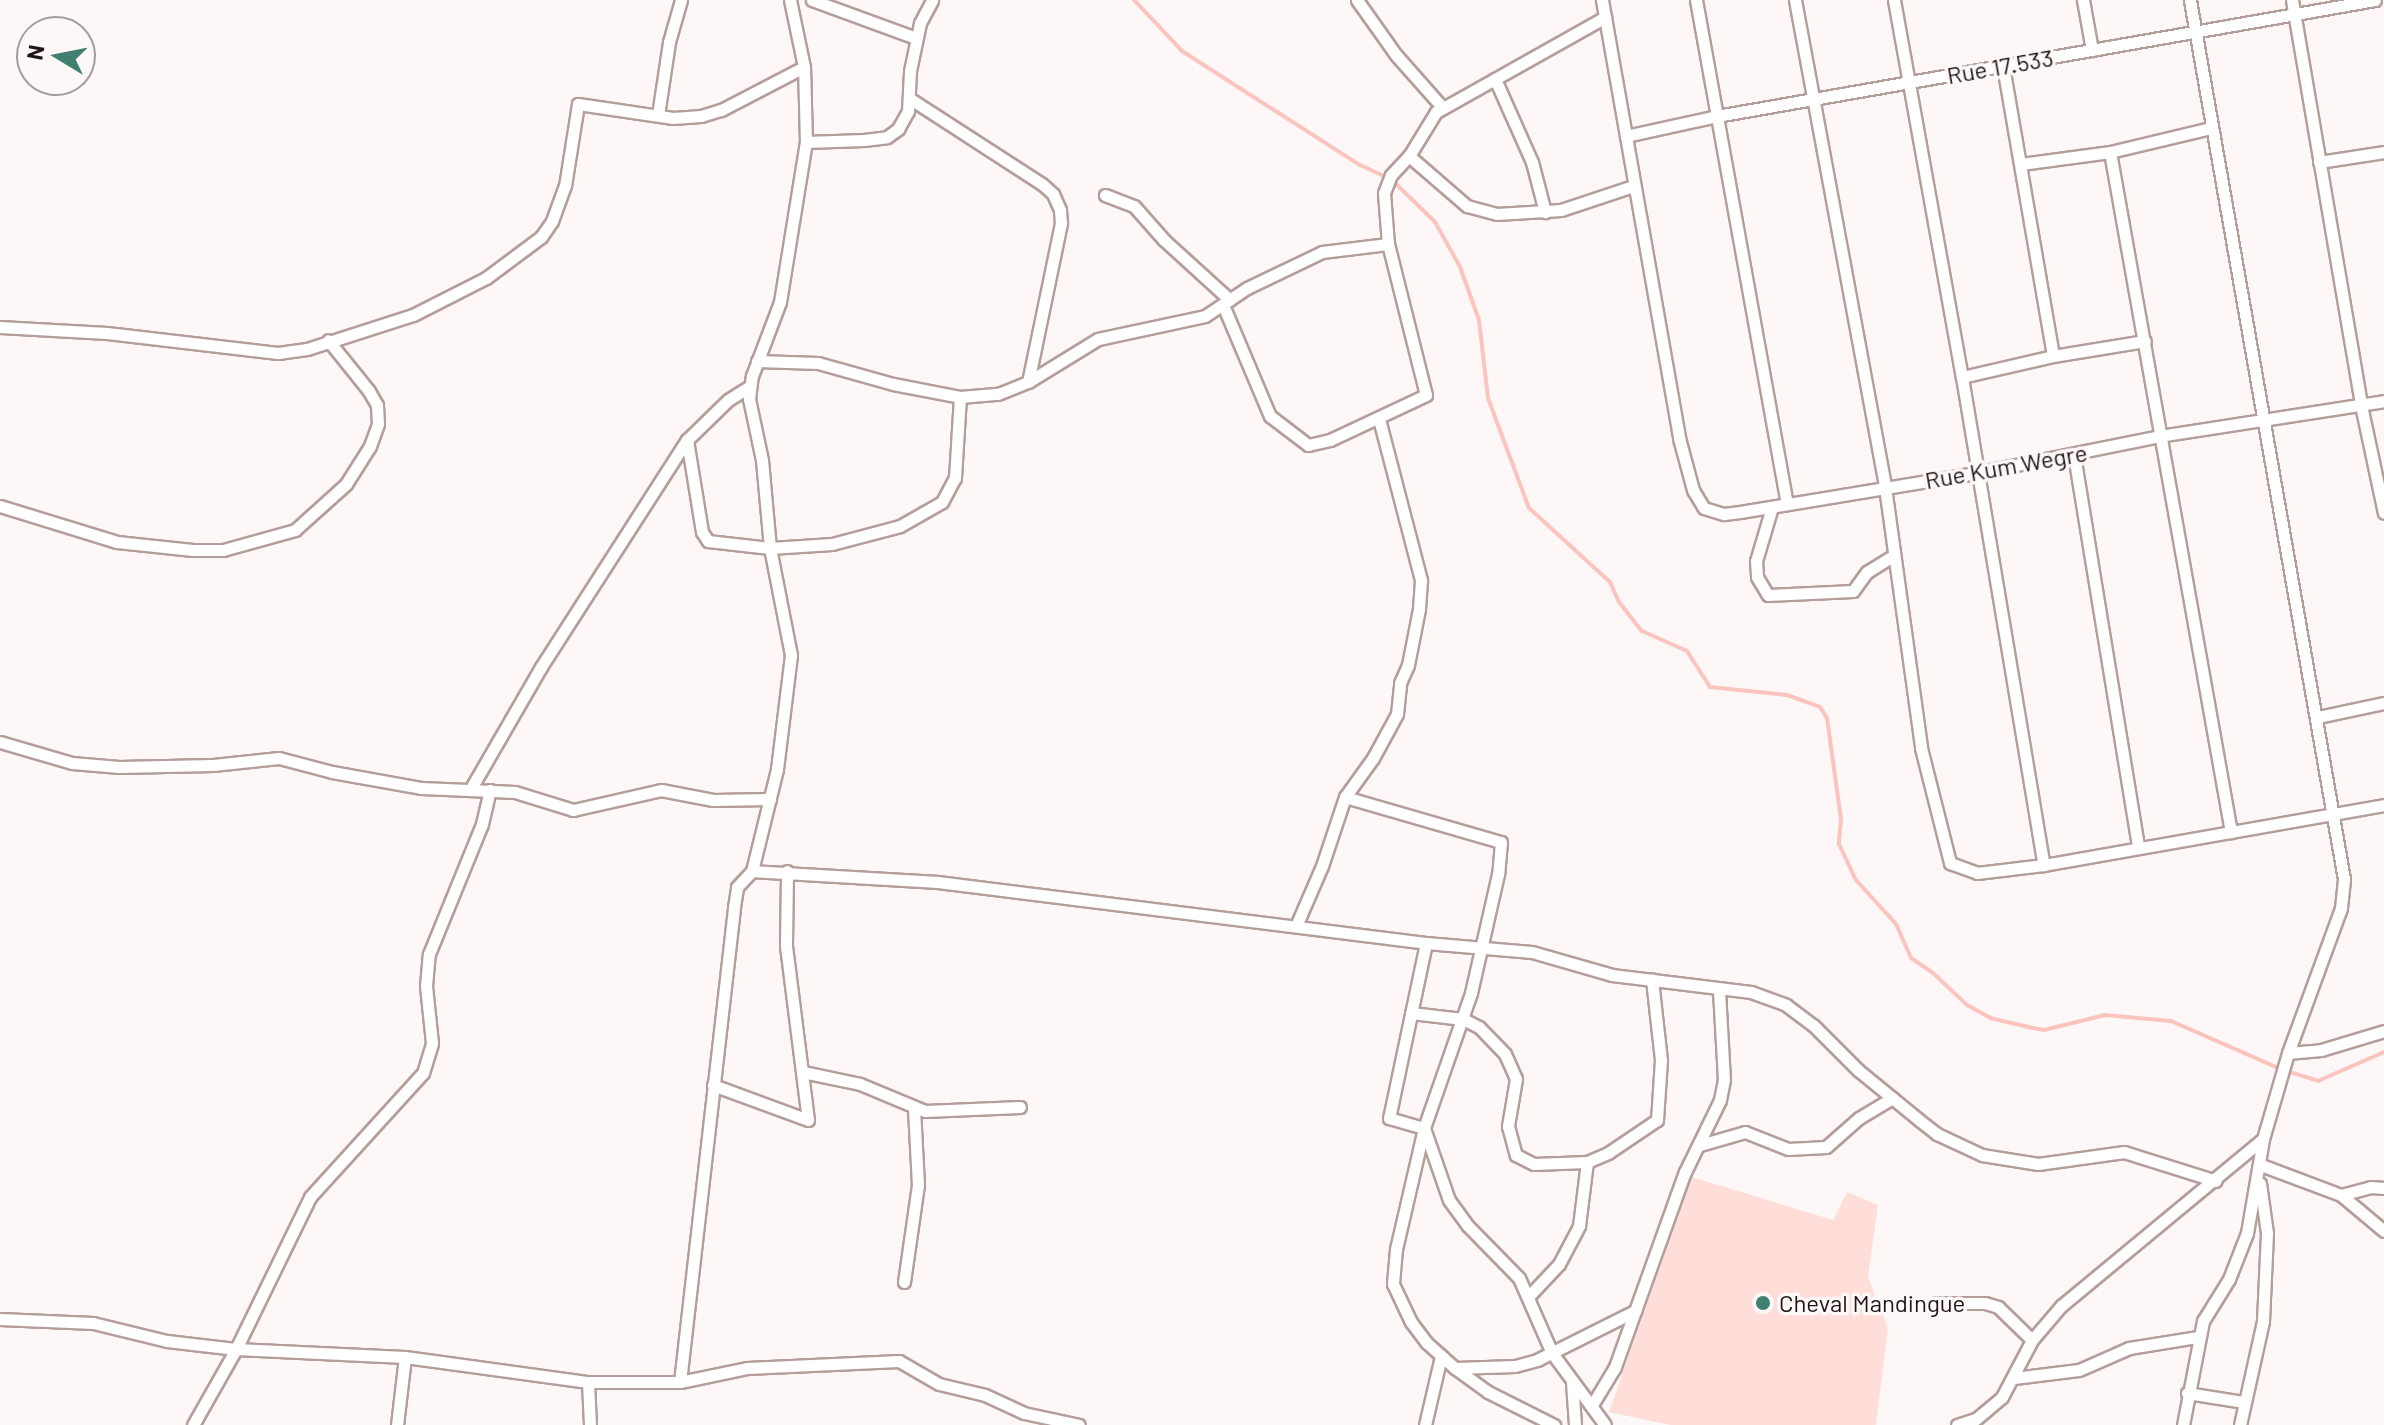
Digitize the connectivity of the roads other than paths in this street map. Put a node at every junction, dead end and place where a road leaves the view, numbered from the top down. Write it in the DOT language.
graph roads {
  1 [pos="681,0"];
  2 [pos="790,0"];
  3 [pos="812,0"];
  4 [pos="932,0"];
  5 [pos="1357,0"];
  6 [pos="1602,0"];
  7 [pos="1696,0"];
  8 [pos="1795,0"];
  9 [pos="1894,0"];
  10 [pos="2083,0"];
  11 [pos="2190,0"];
  12 [pos="2292,0"];
  13 [pos="2375,0"];
  14 [pos="2294,14"];
  15 [pos="1605,17"];
  16 [pos="2196,32"];
  17 [pos="916,38"];
  18 [pos="2092,50"];
  19 [pos="2003,66"];
  20 [pos="804,67"];
  21 [pos="1495,79"];
  22 [pos="1907,83"];
  23 [pos="909,98"];
  24 [pos="1811,100"];
  25 [pos="1442,107"];
  26 [pos="658,115"];
  27 [pos="1717,116"];
  28 [pos="2211,128"];
  29 [pos="1626,136"];
  30 [pos="806,142"];
  31 [pos="2110,152"];
  32 [pos="2384,152"];
  33 [pos="1409,156"];
  34 [pos="2319,162"];
  35 [pos="2021,164"];
  36 [pos="1633,186"];
  37 [pos="1105,195"];
  38 [pos="1545,212"];
  39 [pos="1388,244"];
  40 [pos="1227,302"];
  41 [pos="0,327"];
  42 [pos="328,340"];
  43 [pos="2145,341"];
  44 [pos="2053,356"];
  45 [pos="757,361"];
  46 [pos="1962,377"];
  47 [pos="1028,382"];
  48 [pos="749,387"];
  49 [pos="960,397"];
  50 [pos="2384,401"];
  51 [pos="2361,405"];
  52 [pos="1379,419"];
  53 [pos="2266,421"];
  54 [pos="2159,436"];
  55 [pos="687,440"];
  56 [pos="2074,455"];
  57 [pos="1976,473"];
  58 [pos="1885,487"];
  59 [pos="1787,504"];
  60 [pos="2383,505"];
  61 [pos="0,506"];
  62 [pos="1772,507"];
  63 [pos="770,548"];
  64 [pos="1894,555"];
  65 [pos="2384,703"];
  66 [pos="2318,717"];
  67 [pos="0,742"];
  68 [pos="470,790"];
  69 [pos="490,790"];
  70 [pos="1345,797"];
  71 [pos="770,799"];
  72 [pos="2384,805"];
  73 [pos="2334,816"];
  74 [pos="2231,832"];
  75 [pos="2138,846"];
  76 [pos="2044,865"];
  77 [pos="752,871"];
  78 [pos="787,871"];
  79 [pos="1296,926"];
  80 [pos="1426,943"];
  81 [pos="1480,948"];
  82 [pos="1652,980"];
  83 [pos="1719,990"];
  84 [pos="1411,1013"];
  85 [pos="1463,1019"];
  86 [pos="2384,1031"];
  87 [pos="2288,1053"];
  88 [pos="803,1072"];
  89 [pos="713,1085"];
  90 [pos="1892,1098"];
  91 [pos="1020,1107"];
  92 [pos="914,1108"];
  93 [pos="1424,1128"];
  94 [pos="2263,1139"];
  95 [pos="1700,1145"];
  96 [pos="1587,1162"];
  97 [pos="2261,1165"];
  98 [pos="2259,1179"];
  99 [pos="2216,1181"];
  100 [pos="2384,1188"];
  101 [pos="2341,1195"];
  102 [pos="2384,1231"];
  103 [pos="904,1282"];
  104 [pos="1528,1297"];
  105 [pos="1936,1303"];
  106 [pos="1635,1311"];
  107 [pos="0,1319"];
  108 [pos="2198,1337"];
  109 [pos="2032,1340"];
  110 [pos="236,1349"];
  111 [pos="1552,1353"];
  112 [pos="1441,1356"];
  113 [pos="405,1357"];
  114 [pos="1455,1368"];
  115 [pos="2014,1378"];
  116 [pos="1572,1380"];
  117 [pos="588,1382"];
  118 [pos="680,1382"];
  119 [pos="2187,1393"];
  120 [pos="2244,1402"];
  121 [pos="1592,1405"];
  122 [pos="193,1425"];
  123 [pos="397,1425"];
  124 [pos="590,1425"];
  125 [pos="1079,1425"];
  126 [pos="1425,1425"];
  127 [pos="1554,1425"];
  128 [pos="1575,1425"];
  129 [pos="1605,1425"];
  130 [pos="1957,1425"];
  131 [pos="2183,1425"];
  132 [pos="2240,1425"];
  1 -- 26 [label="street"];
  2 -- 20 [label="street"];
  3 -- 17 [label="street"];
  4 -- 17 [label="street"];
  5 -- 25 [label="street"];
  6 -- 15 [label="street"];
  7 -- 27 [label="street"];
  8 -- 24 [label="street"];
  9 -- 22 [label="street"];
  10 -- 18 [label="street"];
  11 -- 16 [label="street"];
  12 -- 14 [label="street"];
  13 -- 14 [label="street, Rue 17.533"];
  14 -- 16 [label="street, Rue 17.533"];
  14 -- 34 [label="street"];
  15 -- 21 [label="street"];
  15 -- 29 [label="street"];
  16 -- 18 [label="street, Rue 17.533"];
  16 -- 28 [label="street"];
  17 -- 23 [label="street"];
  18 -- 19 [label="street, Rue 17.533"];
  19 -- 22 [label="street, Rue 17.533"];
  19 -- 35 [label="street"];
  20 -- 26 [label="street"];
  20 -- 30 [label="street"];
  21 -- 25 [label="street"];
  21 -- 38 [label="street"];
  22 -- 24 [label="street, Rue 17.533"];
  22 -- 46 [label="street"];
  23 -- 30 [label="street"];
  23 -- 47 [label="street"];
  24 -- 27 [label="street, Rue 17.533"];
  24 -- 58 [label="street"];
  25 -- 33 [label="street"];
  26 -- 42 [label="street"];
  27 -- 29 [label="street, Rue 17.533"];
  27 -- 59 [label="street"];
  28 -- 31 [label="street"];
  28 -- 53 [label="street"];
  29 -- 36 [label="street"];
  30 -- 45 [label="street"];
  31 -- 35 [label="street"];
  31 -- 43 [label="street"];
  32 -- 34 [label="street"];
  33 -- 38 [label="street"];
  33 -- 39 [label="street"];
  34 -- 51 [label="street"];
  35 -- 44 [label="street"];
  36 -- 38 [label="street"];
  36 -- 62 [label="street, Rue Kum Wegre"];
  37 -- 40 [label="street"];
  39 -- 40 [label="street"];
  39 -- 52 [label="street"];
  40 -- 47 [label="street"];
  40 -- 52 [label="street"];
  41 -- 42 [label="street"];
  42 -- 61 [label="street"];
  43 -- 44 [label="street"];
  43 -- 54 [label="street"];
  44 -- 46 [label="street"];
  45 -- 48 [label="street"];
  45 -- 49 [label="street"];
  46 -- 57 [label="street"];
  47 -- 49 [label="street"];
  48 -- 55 [label="street"];
  48 -- 63 [label="street"];
  49 -- 63 [label="street"];
  50 -- 51 [label="street, Rue Kum Wegre"];
  51 -- 53 [label="street, Rue Kum Wegre"];
  51 -- 60 [label="street"];
  52 -- 70 [label="street"];
  53 -- 54 [label="street, Rue Kum Wegre"];
  53 -- 66 [label="street"];
  54 -- 56 [label="street, Rue Kum Wegre"];
  54 -- 74 [label="street"];
  55 -- 63 [label="street"];
  55 -- 68 [label="street"];
  56 -- 57 [label="street, Rue Kum Wegre"];
  56 -- 75 [label="street"];
  57 -- 58 [label="street, Rue Kum Wegre"];
  57 -- 76 [label="street"];
  58 -- 59 [label="street, Rue Kum Wegre"];
  58 -- 64 [label="street"];
  59 -- 62 [label="street, Rue Kum Wegre"];
  62 -- 64 [label="street"];
  63 -- 71 [label="street"];
  64 -- 76 [label="street"];
  65 -- 66 [label="street"];
  66 -- 73 [label="street"];
  67 -- 68 [label="street"];
  68 -- 69 [label="street"];
  69 -- 71 [label="street"];
  69 -- 110 [label="street"];
  70 -- 79 [label="street"];
  70 -- 81 [label="street"];
  71 -- 77 [label="street"];
  72 -- 73 [label="street"];
  73 -- 74 [label="street"];
  73 -- 87 [label="street"];
  74 -- 75 [label="street"];
  75 -- 76 [label="street"];
  77 -- 78 [label="street"];
  77 -- 89 [label="street"];
  78 -- 79 [label="street"];
  78 -- 88 [label="street"];
  79 -- 80 [label="street"];
  80 -- 81 [label="street"];
  80 -- 84 [label="street"];
  81 -- 82 [label="street"];
  81 -- 85 [label="street"];
  82 -- 83 [label="street"];
  82 -- 96 [label="street"];
  83 -- 90 [label="street"];
  83 -- 95 [label="street"];
  84 -- 85 [label="street"];
  84 -- 93 [label="street"];
  85 -- 93 [label="street"];
  85 -- 96 [label="street"];
  86 -- 87 [label="street"];
  87 -- 94 [label="street"];
  88 -- 89 [label="street"];
  88 -- 92 [label="street"];
  89 -- 118 [label="street"];
  90 -- 95 [label="street"];
  90 -- 99 [label="street"];
  91 -- 92 [label="street"];
  92 -- 103 [label="street"];
  93 -- 104 [label="street"];
  93 -- 112 [label="street"];
  94 -- 97 [label="street"];
  94 -- 99 [label="street"];
  95 -- 106 [label="street"];
  96 -- 104 [label="street"];
  97 -- 98 [label="street"];
  97 -- 101 [label="street"];
  98 -- 108 [label="street"];
  98 -- 120 [label="street"];
  99 -- 109 [label="street"];
  100 -- 101 [label="street"];
  101 -- 102 [label="street"];
  104 -- 111 [label="street"];
  105 -- 109 [label="street"];
  106 -- 111 [label="street"];
  106 -- 121 [label="street"];
  107 -- 110 [label="street"];
  108 -- 115 [label="street"];
  108 -- 119 [label="street"];
  109 -- 115 [label="street"];
  110 -- 113 [label="street"];
  110 -- 122 [label="street"];
  111 -- 114 [label="street"];
  111 -- 116 [label="street"];
  112 -- 114 [label="street"];
  112 -- 126 [label="street"];
  113 -- 117 [label="street"];
  113 -- 123 [label="street"];
  114 -- 127 [label="street"];
  115 -- 130 [label="street"];
  116 -- 121 [label="street"];
  116 -- 128 [label="street"];
  117 -- 118 [label="street"];
  117 -- 124 [label="street"];
  118 -- 125 [label="street"];
  119 -- 120 [label="street"];
  119 -- 131 [label="street"];
  120 -- 132 [label="street"];
  121 -- 129 [label="street"];
}
